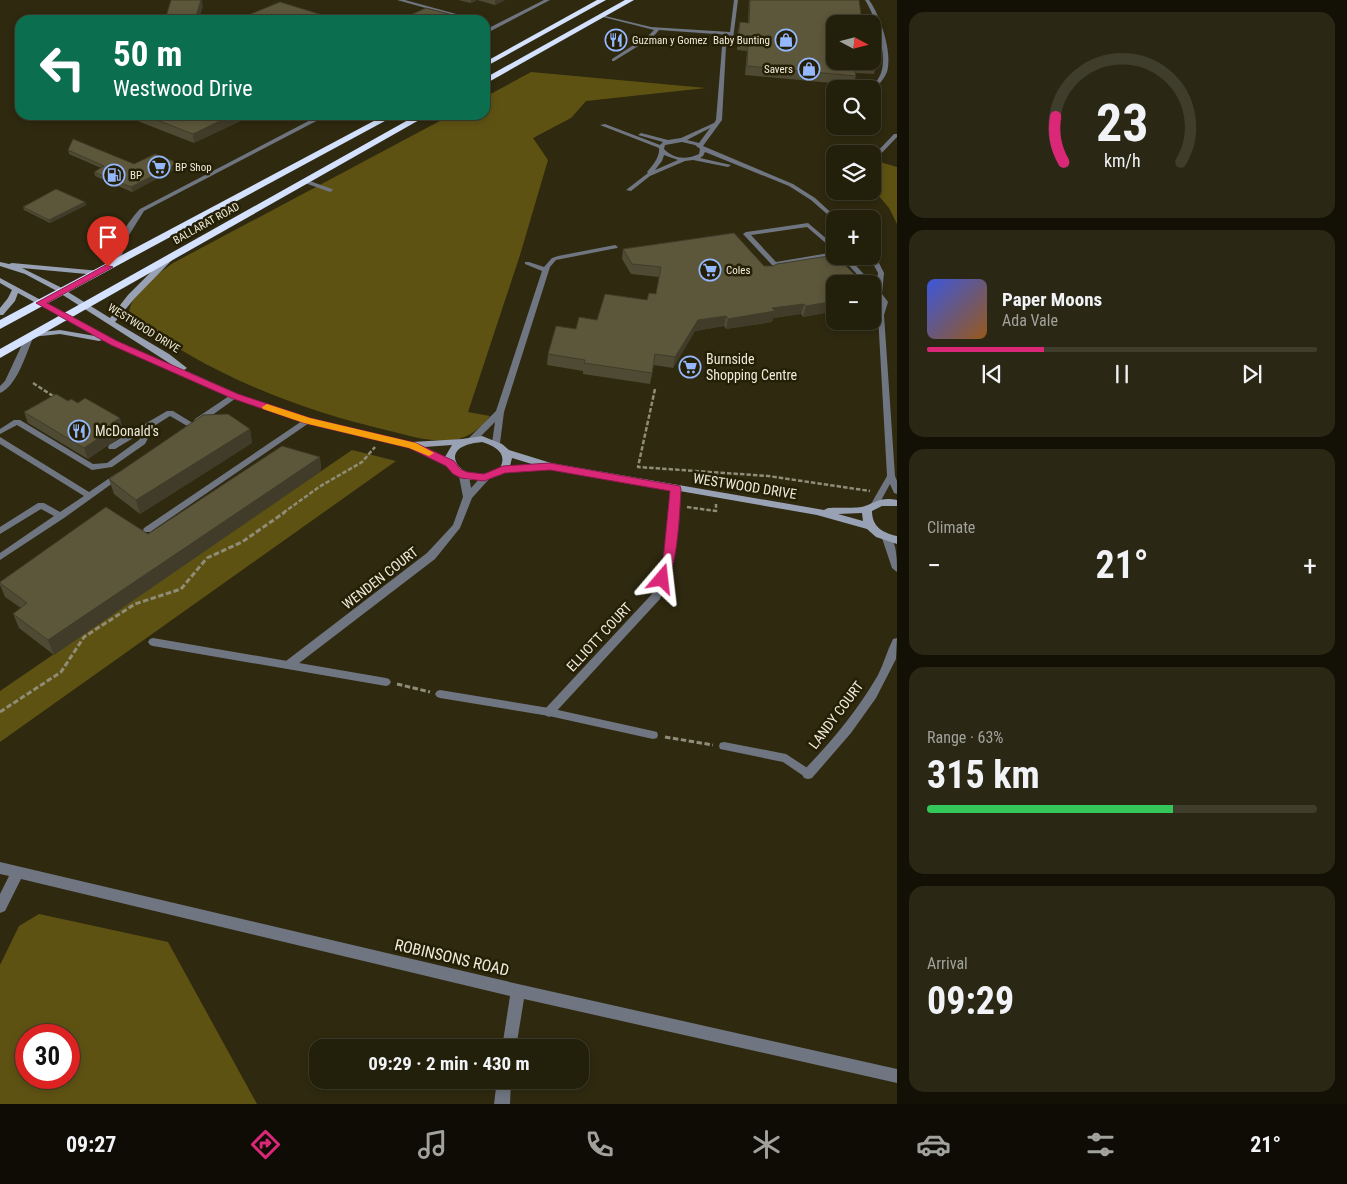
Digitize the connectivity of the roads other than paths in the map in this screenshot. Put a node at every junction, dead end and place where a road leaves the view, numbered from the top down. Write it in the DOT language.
graph roads {
  1 [pos="399,0"];
  2 [pos="548,0"];
  3 [pos="602,0"];
  4 [pos="630,0"];
  5 [pos="736,0"];
  6 [pos="866,0"];
  7 [pos="456,15"];
  8 [pos="601,16"];
  9 [pos="490,24"];
  10 [pos="497,26"];
  11 [pos="658,28"];
  12 [pos="490,30"];
  13 [pos="732,34"];
  14 [pos="614,60"];
  15 [pos="490,62"];
  16 [pos="490,78"];
  17 [pos="881,80"];
  18 [pos="315,120"];
  19 [pos="383,120"];
  20 [pos="415,120"];
  21 [pos="717,123"];
  22 [pos="603,125"];
  23 [pos="623,132"];
  24 [pos="894,134"];
  25 [pos="682,140"];
  26 [pos="668,142"];
  27 [pos="701,148"];
  28 [pos="662,149"];
  29 [pos="881,150"];
  30 [pos="691,159"];
  31 [pos="748,169"];
  32 [pos="648,175"];
  33 [pos="307,182"];
  34 [pos="330,190"];
  35 [pos="629,190"];
  36 [pos="826,210"];
  37 [pos="826,241"];
  38 [pos="615,247"];
  39 [pos="826,255"];
  40 [pos="168,260"];
  41 [pos="115,263"];
  42 [pos="527,263"];
  43 [pos="0,264"];
  44 [pos="774,264"];
  45 [pos="9,265"];
  46 [pos="852,265"];
  47 [pos="546,270"];
  48 [pos="97,273"];
  49 [pos="770,273"];
  50 [pos="861,275"];
  51 [pos="0,280"];
  52 [pos="16,290"];
  53 [pos="62,292"];
  54 [pos="881,296"];
  55 [pos="40,303"];
  56 [pos="86,305"];
  57 [pos="0,313"];
  58 [pos="881,315"];
  59 [pos="881,315"];
  60 [pos="66,316"];
  61 [pos="111,322"];
  62 [pos="0,326"];
  63 [pos="32,336"];
  64 [pos="114,343"];
  65 [pos="0,354"];
  66 [pos="194,377"];
  67 [pos="0,390"];
  68 [pos="235,396"];
  69 [pos="500,412"];
  70 [pos="308,421"];
  71 [pos="192,425"];
  72 [pos="139,430"];
  73 [pos="184,430"];
  74 [pos="0,432"];
  75 [pos="0,440"];
  76 [pos="472,440"];
  77 [pos="462,442"];
  78 [pos="496,443"];
  79 [pos="412,445"];
  80 [pos="112,448"];
  81 [pos="507,453"];
  82 [pos="450,464"];
  83 [pos="550,466"];
  84 [pos="129,468"];
  85 [pos="503,470"];
  86 [pos="464,476"];
  87 [pos="891,476"];
  88 [pos="484,478"];
  89 [pos="676,489"];
  90 [pos="897,491"];
  91 [pos="90,496"];
  92 [pos="468,497"];
  93 [pos="897,503"];
  94 [pos="871,507"];
  95 [pos="817,512"];
  96 [pos="61,516"];
  97 [pos="870,526"];
  98 [pos="147,530"];
  99 [pos="0,531"];
  100 [pos="892,539"];
  101 [pos="0,557"];
  102 [pos="897,565"];
  103 [pos="153,642"];
  104 [pos="897,642"];
  105 [pos="290,664"];
  106 [pos="386,682"];
  107 [pos="440,694"];
  108 [pos="549,712"];
  109 [pos="653,735"];
  110 [pos="724,746"];
  111 [pos="808,774"];
  112 [pos="0,868"];
  113 [pos="18,872"];
  114 [pos="0,907"];
  115 [pos="518,991"];
  116 [pos="510,1039"];
  117 [pos="897,1076"];
  118 [pos="503,1089"];
  119 [pos="502,1104"];
  1 -- 7 [label="street"];
  2 -- 10 [label="street"];
  3 -- 15 [label="highway"];
  4 -- 8 [label="highway"];
  5 -- 13 [label="lane"];
  6 -- 17 [label="lane"];
  8 -- 11 [label="lane"];
  8 -- 16 [label="highway"];
  9 -- 10 [label="street"];
  10 -- 12 [label="street"];
  11 -- 13 [label="lane"];
  11 -- 14 [label="lane"];
  13 -- 21 [label="lane"];
  18 -- 41 [label="street"];
  19 -- 41 [label="highway, BALLARAT ROAD"];
  20 -- 33 [label="highway, BALLARAT ROAD"];
  21 -- 25 [label="lane"];
  21 -- 27 [label="lane"];
  22 -- 23 [label="lane"];
  23 -- 26 [label="lane"];
  23 -- 28 [label="lane"];
  24 -- 29 [label="lane"];
  25 -- 26 [label="lane"];
  25 -- 27 [label="lane"];
  26 -- 28 [label="lane"];
  27 -- 30 [label="lane"];
  27 -- 31 [label="lane"];
  28 -- 30 [label="lane"];
  28 -- 32 [label="lane"];
  30 -- 31 [label="lane"];
  30 -- 32 [label="lane"];
  31 -- 36 [label="lane"];
  32 -- 35 [label="lane"];
  33 -- 34 [label="street"];
  33 -- 40 [label="highway, BALLARAT ROAD"];
  37 -- 44 [label="lane"];
  38 -- 47 [label="lane"];
  39 -- 44 [label="lane"];
  40 -- 56 [label="highway, BALLARAT ROAD"];
  40 -- 61 [label="street"];
  41 -- 48 [label="highway, BALLARAT ROAD"];
  42 -- 47 [label="lane"];
  43 -- 45 [label="street, WESTWOOD DRIVE"];
  44 -- 49 [label="lane"];
  45 -- 48 [label="street"];
  45 -- 53 [label="street, WESTWOOD DRIVE"];
  46 -- 50 [label="lane"];
  47 -- 69 [label="lane"];
  48 -- 53 [label="highway, BALLARAT ROAD"];
  51 -- 52 [label="street, WESTWOOD DRIVE"];
  52 -- 55 [label="street, WESTWOOD DRIVE"];
  52 -- 57 [label="street"];
  53 -- 55 [label="highway, BALLARAT ROAD"];
  53 -- 56 [label="street, WESTWOOD DRIVE"];
  54 -- 58 [label="lane"];
  55 -- 60 [label="street, WESTWOOD DRIVE"];
  55 -- 62 [label="highway, BALLARAT ROAD"];
  56 -- 60 [label="highway, BALLARAT ROAD"];
  56 -- 61 [label="street, WESTWOOD DRIVE"];
  59 -- 87 [label="lane"];
  60 -- 63 [label="highway, BALLARAT ROAD"];
  60 -- 64 [label="street, WESTWOOD DRIVE"];
  61 -- 66 [label="street, WESTWOOD DRIVE"];
  63 -- 64 [label="street"];
  63 -- 65 [label="highway, BALLARAT ROAD"];
  63 -- 67 [label="street"];
  64 -- 66 [label="street, WESTWOOD DRIVE"];
  66 -- 68 [label="street, WESTWOOD DRIVE"];
  68 -- 70 [label="street, WESTWOOD DRIVE"];
  68 -- 71 [label="lane"];
  69 -- 76 [label="lane"];
  69 -- 78 [label="lane"];
  70 -- 79 [label="street, WESTWOOD DRIVE"];
  70 -- 98 [label="lane"];
  71 -- 72 [label="lane"];
  71 -- 73 [label="lane"];
  72 -- 74 [label="lane"];
  72 -- 80 [label="lane"];
  75 -- 91 [label="lane"];
  76 -- 77 [label="street"];
  76 -- 78 [label="street"];
  77 -- 79 [label="street, WESTWOOD DRIVE"];
  77 -- 82 [label="street"];
  78 -- 81 [label="street"];
  79 -- 82 [label="street, WESTWOOD DRIVE"];
  81 -- 83 [label="street, WESTWOOD DRIVE"];
  81 -- 85 [label="street"];
  82 -- 86 [label="street"];
  83 -- 85 [label="street, WESTWOOD DRIVE"];
  83 -- 89 [label="street, WESTWOOD DRIVE"];
  84 -- 91 [label="lane"];
  85 -- 88 [label="street"];
  86 -- 88 [label="street"];
  86 -- 92 [label="street"];
  87 -- 90 [label="lane"];
  87 -- 94 [label="lane"];
  88 -- 92 [label="street, WENDEN COURT"];
  89 -- 95 [label="street, WESTWOOD DRIVE"];
  89 -- 108 [label="street, ELLIOTT COURT"];
  91 -- 96 [label="lane"];
  92 -- 105 [label="street, WENDEN COURT"];
  93 -- 94 [label="street, WESTWOOD DRIVE"];
  94 -- 95 [label="street, WESTWOOD DRIVE"];
  94 -- 97 [label="street"];
  95 -- 97 [label="street, WESTWOOD DRIVE"];
  96 -- 99 [label="lane"];
  96 -- 101 [label="lane"];
  97 -- 100 [label="street"];
  100 -- 102 [label="street"];
  103 -- 105 [label="lane"];
  104 -- 111 [label="street, LANDY COURT"];
  105 -- 106 [label="lane"];
  107 -- 108 [label="lane"];
  108 -- 109 [label="lane"];
  110 -- 111 [label="lane, LANDY COURT"];
  112 -- 113 [label="street, ROBINSONS ROAD"];
  113 -- 114 [label="street"];
  113 -- 115 [label="street, ROBINSONS ROAD"];
  115 -- 116 [label="street"];
  115 -- 117 [label="street, ROBINSONS ROAD"];
  118 -- 119 [label="street"];
}
